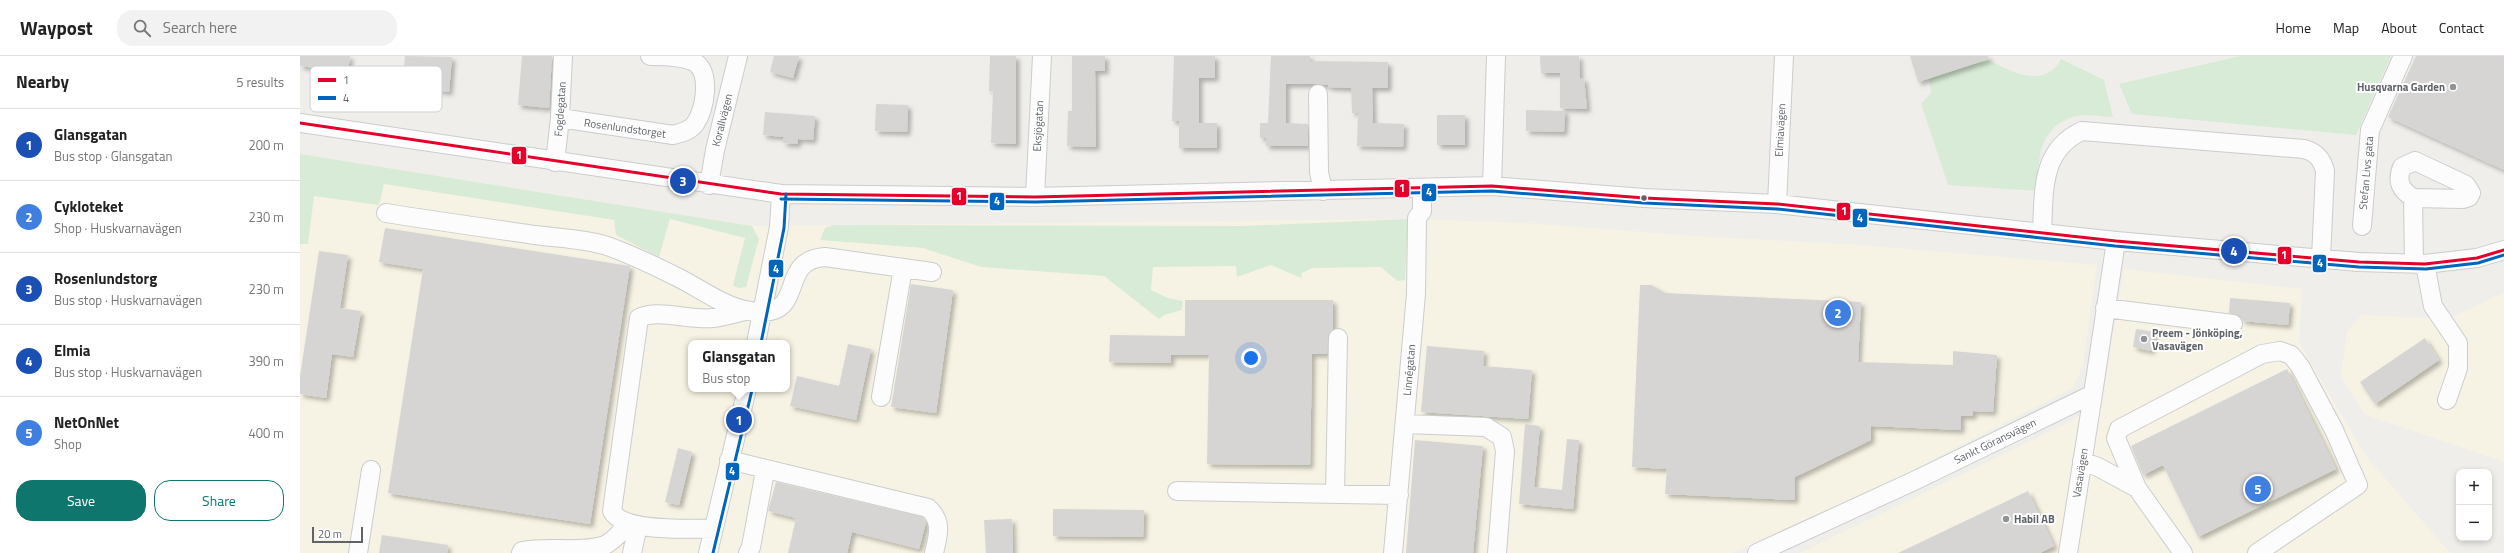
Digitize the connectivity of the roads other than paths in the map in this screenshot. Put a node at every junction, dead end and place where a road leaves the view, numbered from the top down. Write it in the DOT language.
graph roads {
  1 [pos="563,56"];
  2 [pos="650,56"];
  3 [pos="738,56"];
  4 [pos="1042,56"];
  5 [pos="1496,56"];
  6 [pos="1784,56"];
  7 [pos="2403,56"];
  8 [pos="1318,94"];
  9 [pos="560,118"];
  10 [pos="300,123"];
  11 [pos="555,162"];
  12 [pos="709,185"];
  13 [pos="1492,186"];
  14 [pos="1422,189"];
  15 [pos="1323,191"];
  16 [pos="781,194"];
  17 [pos="1035,197"];
  18 [pos="2413,198"];
  19 [pos="1777,204"];
  20 [pos="386,213"];
  21 [pos="2362,226"];
  22 [pos="2042,233"];
  23 [pos="2116,241"];
  24 [pos="2504,250"];
  25 [pos="2321,259"];
  26 [pos="2419,263"];
  27 [pos="903,268"];
  28 [pos="932,272"];
  29 [pos="2105,308"];
  30 [pos="754,312"];
  31 [pos="2233,324"];
  32 [pos="1338,338"];
  33 [pos="756,340"];
  34 [pos="746,392"];
  35 [pos="2093,394"];
  36 [pos="880,397"];
  37 [pos="2447,400"];
  38 [pos="1405,424"];
  39 [pos="729,460"];
  40 [pos="2082,461"];
  41 [pos="371,470"];
  42 [pos="766,470"];
  43 [pos="2138,488"];
  44 [pos="1177,491"];
  45 [pos="1335,494"];
  46 [pos="1398,495"];
  47 [pos="633,525"];
  48 [pos="713,529"];
  49 [pos="358,553"];
  50 [pos="521,553"];
  51 [pos="632,553"];
  52 [pos="708,553"];
  53 [pos="748,553"];
  54 [pos="934,553"];
  55 [pos="1393,553"];
  56 [pos="1497,553"];
  57 [pos="1757,553"];
  58 [pos="2068,553"];
  59 [pos="2183,553"];
  60 [pos="2257,553"];
  1 -- 9 [label="street, Fogdegatan"];
  2 -- 9 [label="street, Rosenlundstorget"];
  3 -- 12 [label="street, Korallvägen"];
  4 -- 17 [label="street, Eksjögatan"];
  5 -- 13 [label="street"];
  6 -- 19 [label="street, Elmiavägen"];
  7 -- 21 [label="street, Stefan Livs gata"];
  8 -- 15 [label="street"];
  9 -- 11 [label="street, Fogdegatan"];
  10 -- 11 [label="street"];
  11 -- 12 [label="street"];
  12 -- 16 [label="street"];
  13 -- 14 [label="street"];
  13 -- 19 [label="street"];
  14 -- 15 [label="street"];
  14 -- 38 [label="street, Linnégatan"];
  15 -- 17 [label="street"];
  16 -- 17 [label="street"];
  16 -- 30 [label="street"];
  18 -- 26 [label="street"];
  19 -- 22 [label="street"];
  20 -- 30 [label="street"];
  22 -- 23 [label="street"];
  22 -- 25 [label="street"];
  23 -- 25 [label="street"];
  23 -- 29 [label="street"];
  24 -- 26 [label="street"];
  25 -- 26 [label="street"];
  26 -- 37 [label="street"];
  27 -- 28 [label="street"];
  27 -- 30 [label="street"];
  27 -- 36 [label="street"];
  29 -- 31 [label="street"];
  29 -- 35 [label="street"];
  30 -- 33 [label="street"];
  30 -- 47 [label="street"];
  32 -- 45 [label="street"];
  34 -- 39 [label="street"];
  35 -- 40 [label="street, Vasavägen"];
  35 -- 57 [label="street, Sankt Göransvägen"];
  38 -- 46 [label="street, Linnégatan"];
  38 -- 56 [label="street"];
  39 -- 42 [label="street"];
  39 -- 48 [label="street"];
  40 -- 43 [label="street"];
  40 -- 58 [label="street, Vasavägen"];
  41 -- 49 [label="street"];
  42 -- 53 [label="street"];
  42 -- 54 [label="street"];
  43 -- 59 [label="street"];
  43 -- 60 [label="street"];
  44 -- 45 [label="street"];
  45 -- 46 [label="street"];
  46 -- 55 [label="street, Linnégatan"];
  47 -- 48 [label="street"];
  47 -- 50 [label="street"];
  47 -- 51 [label="street"];
  48 -- 52 [label="street"];
}
